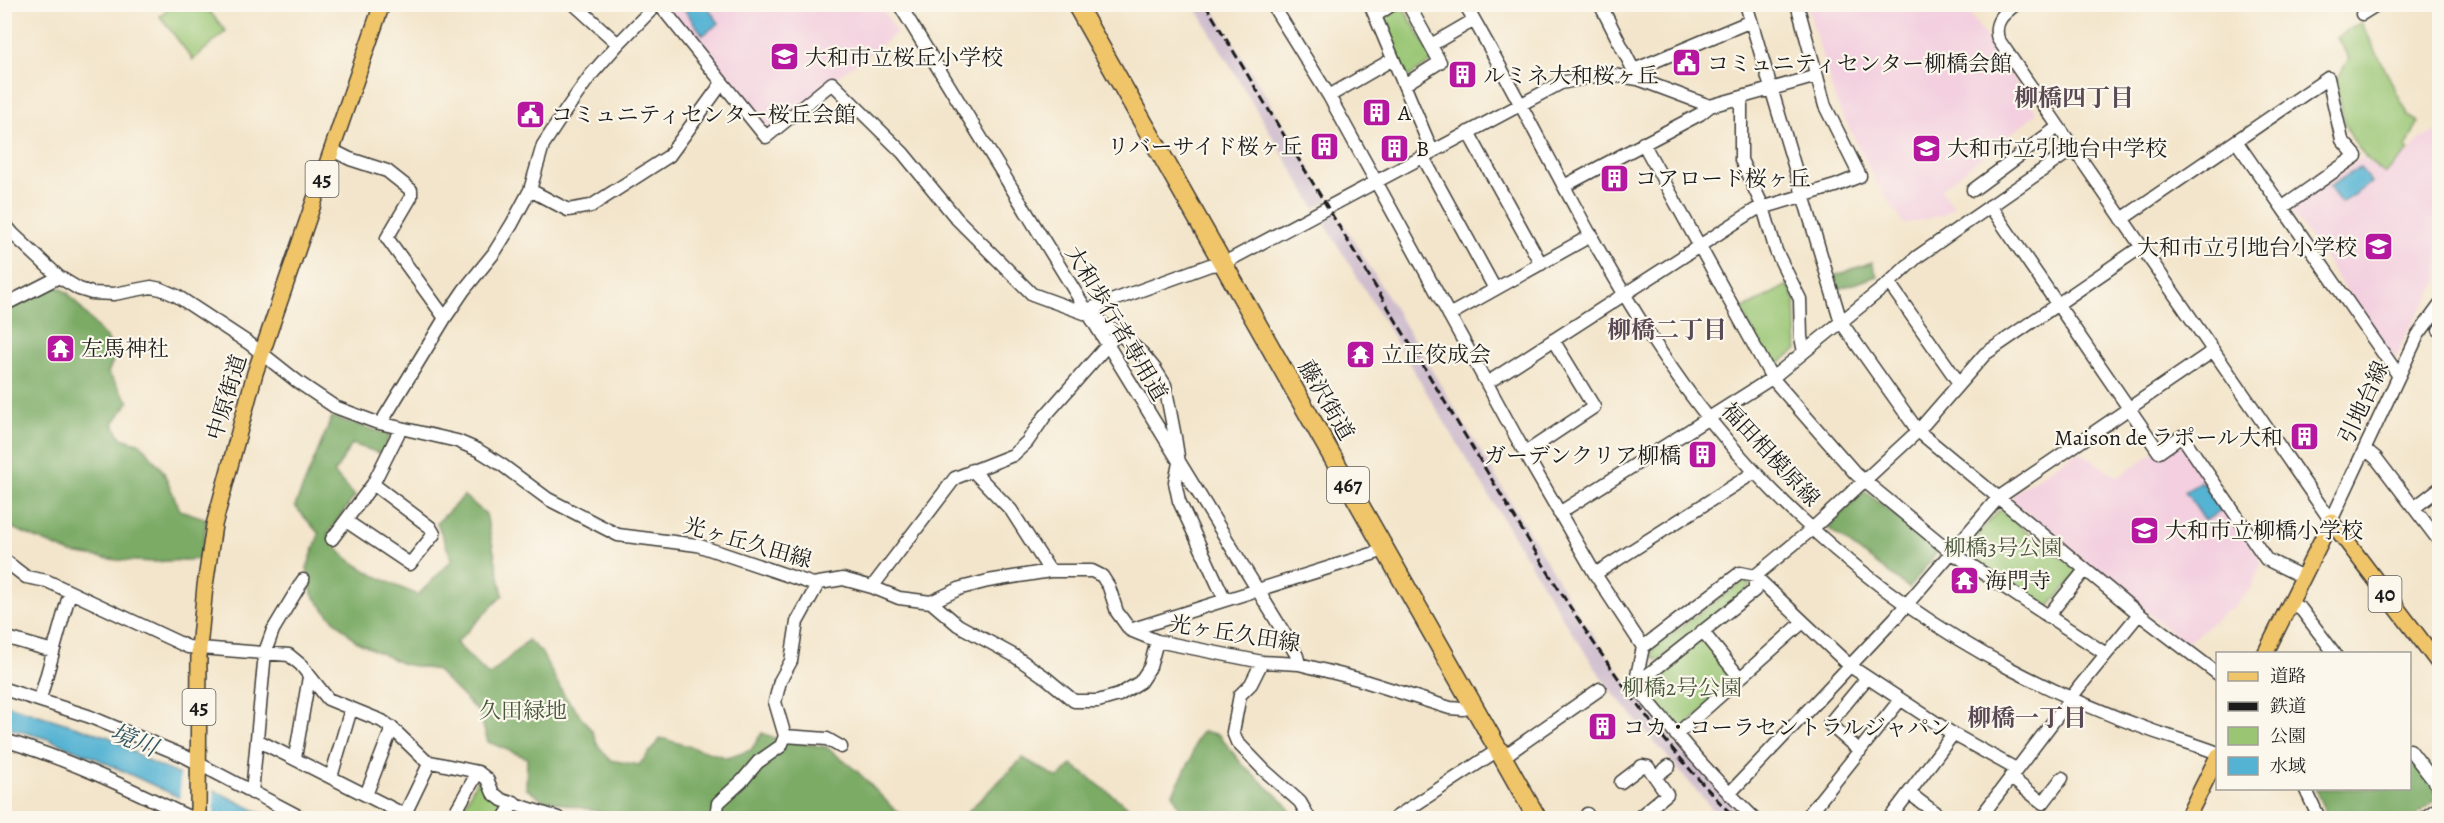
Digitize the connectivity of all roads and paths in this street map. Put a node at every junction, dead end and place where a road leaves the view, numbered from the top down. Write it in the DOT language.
graph roads {
  1 [pos="382,4"];
  2 [pos="574,4"];
  3 [pos="658,4"];
  4 [pos="899,4"];
  5 [pos="1076,4"];
  6 [pos="1272,4"];
  7 [pos="1393,4"];
  8 [pos="1408,4"];
  9 [pos="1466,4"];
  10 [pos="1600,4"];
  11 [pos="1746,4"];
  12 [pos="1797,4"];
  13 [pos="2016,4"];
  14 [pos="2378,4"];
  15 [pos="1373,10"];
  16 [pos="2362,14"];
  17 [pos="1474,20"];
  18 [pos="1751,21"];
  19 [pos="618,44"];
  20 [pos="1431,45"];
  21 [pos="1393,59"];
  22 [pos="1636,75"];
  23 [pos="1817,76"];
  24 [pos="722,83"];
  25 [pos="1404,85"];
  26 [pos="1772,90"];
  27 [pos="1329,96"];
  28 [pos="1742,98"];
  29 [pos="1520,104"];
  30 [pos="1710,106"];
  31 [pos="2058,127"];
  32 [pos="1468,132"];
  33 [pos="2236,141"];
  34 [pos="1643,143"];
  35 [pos="2073,149"];
  36 [pos="332,150"];
  37 [pos="1427,154"];
  38 [pos="1375,182"];
  39 [pos="1564,186"];
  40 [pos="530,190"];
  41 [pos="1973,190"];
  42 [pos="1804,196"];
  43 [pos="1990,206"];
  44 [pos="1763,207"];
  45 [pos="2283,207"];
  46 [pos="2122,219"];
  47 [pos="4,223"];
  48 [pos="1592,235"];
  49 [pos="1699,246"];
  50 [pos="2141,247"];
  51 [pos="1222,264"];
  52 [pos="1540,264"];
  53 [pos="59,277"];
  54 [pos="1889,283"];
  55 [pos="1495,289"];
  56 [pos="1624,294"];
  57 [pos="2058,304"];
  58 [pos="4,305"];
  59 [pos="2439,305"];
  60 [pos="1087,314"];
  61 [pos="1449,315"];
  62 [pos="445,318"];
  63 [pos="1840,322"];
  64 [pos="1102,324"];
  65 [pos="1118,333"];
  66 [pos="1553,340"];
  67 [pos="1106,346"];
  68 [pos="2213,351"];
  69 [pos="1804,352"];
  70 [pos="261,354"];
  71 [pos="2399,376"];
  72 [pos="1772,378"];
  73 [pos="1487,383"];
  74 [pos="1959,383"];
  75 [pos="2130,408"];
  76 [pos="1710,419"];
  77 [pos="381,423"];
  78 [pos="401,428"];
  79 [pos="1918,431"];
  80 [pos="2365,449"];
  81 [pos="1525,453"];
  82 [pos="1179,463"];
  83 [pos="972,470"];
  84 [pos="1755,472"];
  85 [pos="1864,482"];
  86 [pos="373,484"];
  87 [pos="2439,488"];
  88 [pos="1998,498"];
  89 [pos="2414,508"];
  90 [pos="1559,513"];
  91 [pos="346,520"];
  92 [pos="2331,521"];
  93 [pos="1812,529"];
  94 [pos="332,539"];
  95 [pos="2439,542"];
  96 [pos="1385,550"];
  97 [pos="1951,552"];
  98 [pos="4,560"];
  99 [pos="2085,570"];
  100 [pos="1050,571"];
  101 [pos="1595,574"];
  102 [pos="1755,576"];
  103 [pos="2303,578"];
  104 [pos="303,580"];
  105 [pos="818,584"];
  106 [pos="872,587"];
  107 [pos="1257,590"];
  108 [pos="69,592"];
  109 [pos="1225,600"];
  110 [pos="931,602"];
  111 [pos="2290,603"];
  112 [pos="1906,605"];
  113 [pos="2139,614"];
  114 [pos="2048,616"];
  115 [pos="1803,622"];
  116 [pos="1130,630"];
  117 [pos="1702,631"];
  118 [pos="4,637"];
  119 [pos="1157,642"];
  120 [pos="1643,647"];
  121 [pos="199,649"];
  122 [pos="53,651"];
  123 [pos="265,652"];
  124 [pos="2266,652"];
  125 [pos="2332,652"];
  126 [pos="2106,654"];
  127 [pos="1262,662"];
  128 [pos="1299,664"];
  129 [pos="2439,665"];
  130 [pos="1850,666"];
  131 [pos="2216,673"];
  132 [pos="309,678"];
  133 [pos="1740,678"];
  134 [pos="1867,678"];
  135 [pos="1635,684"];
  136 [pos="4,689"];
  137 [pos="1600,689"];
  138 [pos="2071,698"];
  139 [pos="40,699"];
  140 [pos="1900,700"];
  141 [pos="1473,707"];
  142 [pos="351,710"];
  143 [pos="392,728"];
  144 [pos="1953,734"];
  145 [pos="785,735"];
  146 [pos="1676,735"];
  147 [pos="4,740"];
  148 [pos="256,740"];
  149 [pos="841,747"];
  150 [pos="1860,751"];
  151 [pos="2411,753"];
  152 [pos="1501,754"];
  153 [pos="2216,755"];
  154 [pos="2216,757"];
  155 [pos="295,758"];
  156 [pos="430,762"];
  157 [pos="1669,766"];
  158 [pos="199,768"];
  159 [pos="478,772"];
  160 [pos="2013,773"];
  161 [pos="331,777"];
  162 [pos="1655,777"];
  163 [pos="2062,778"];
  164 [pos="1621,782"];
  165 [pos="2439,789"];
  166 [pos="2305,790"];
  167 [pos="252,793"];
  168 [pos="1909,793"];
  169 [pos="1729,794"];
  170 [pos="366,795"];
  171 [pos="514,802"];
  172 [pos="2439,807"];
  173 [pos="406,817"];
  174 [pos="190,819"];
  175 [pos="198,819"];
  176 [pos="302,819"];
  177 [pos="452,819"];
  178 [pos="504,819"];
  179 [pos="558,819"];
  180 [pos="716,819"];
  181 [pos="1309,819"];
  182 [pos="1395,819"];
  183 [pos="1536,819"];
  184 [pos="1638,819"];
  185 [pos="1754,819"];
  186 [pos="1806,819"];
  187 [pos="1890,819"];
  188 [pos="1942,819"];
  189 [pos="1980,819"];
  190 [pos="2187,819"];
  191 [pos="2319,819"];
  192 [pos="2424,819"];
  1 -- 36 [label="main road, 中原街道 / 45"];
  2 -- 19 [label="street"];
  3 -- 19 [label="street"];
  3 -- 24 [label="street"];
  4 -- 60 [label="street, 大和歩行者専用道"];
  5 -- 51 [label="highway, 藤沢街道 / 467"];
  6 -- 27 [label="street"];
  7 -- 15 [label="street"];
  8 -- 20 [label="street"];
  9 -- 17 [label="street, 福田相模原線"];
  10 -- 22 [label="street"];
  11 -- 18 [label="street"];
  12 -- 23 [label="street"];
  13 -- 31 [label="street"];
  14 -- 16 [label="street"];
  15 -- 21 [label="street"];
  17 -- 20 [label="street"];
  17 -- 29 [label="street, 福田相模原線"];
  18 -- 22 [label="street"];
  18 -- 26 [label="street"];
  19 -- 40 [label="street"];
  20 -- 25 [label="street"];
  21 -- 25 [label="street"];
  21 -- 27 [label="street"];
  22 -- 29 [label="street"];
  22 -- 30 [label="street"];
  23 -- 26 [label="street"];
  23 -- 42 [label="street"];
  24 -- 40 [label="street"];
  24 -- 60 [label="street"];
  25 -- 37 [label="street"];
  26 -- 28 [label="street"];
  26 -- 42 [label="street"];
  27 -- 38 [label="street"];
  28 -- 30 [label="street"];
  28 -- 44 [label="street"];
  29 -- 32 [label="street"];
  29 -- 39 [label="street, 福田相模原線"];
  30 -- 34 [label="street"];
  31 -- 35 [label="street"];
  31 -- 41 [label="street"];
  32 -- 37 [label="street"];
  32 -- 52 [label="street"];
  33 -- 45 [label="street"];
  33 -- 45 [label="street"];
  33 -- 46 [label="street"];
  34 -- 39 [label="street"];
  34 -- 49 [label="street"];
  35 -- 43 [label="street"];
  35 -- 46 [label="street"];
  36 -- 62 [label="street"];
  36 -- 70 [label="main road, 中原街道 / 45"];
  37 -- 38 [label="street"];
  37 -- 55 [label="street"];
  38 -- 51 [label="street"];
  38 -- 61 [label="street"];
  39 -- 48 [label="street, 福田相模原線"];
  40 -- 62 [label="street"];
  42 -- 44 [label="street"];
  42 -- 63 [label="street"];
  43 -- 54 [label="street"];
  43 -- 57 [label="street"];
  44 -- 49 [label="street"];
  44 -- 69 [label="street"];
  45 -- 71 [label="street"];
  46 -- 50 [label="street"];
  47 -- 53 [label="street, 光ヶ丘久田線"];
  48 -- 52 [label="street"];
  48 -- 56 [label="street, 福田相模原線"];
  49 -- 56 [label="street"];
  49 -- 72 [label="street"];
  50 -- 57 [label="street"];
  50 -- 68 [label="street"];
  51 -- 64 [label="street"];
  51 -- 96 [label="highway, 藤沢街道 / 467"];
  52 -- 55 [label="street"];
  53 -- 58 [label="street"];
  53 -- 70 [label="street, 光ヶ丘久田線"];
  54 -- 63 [label="street"];
  54 -- 74 [label="street"];
  55 -- 61 [label="street"];
  56 -- 66 [label="street"];
  56 -- 76 [label="street, 福田相模原線"];
  57 -- 74 [label="street"];
  57 -- 75 [label="street"];
  59 -- 71 [label="street, 引地台線"];
  60 -- 64 [label="street"];
  60 -- 67 [label="street, 大和歩行者専用道"];
  61 -- 73 [label="street"];
  62 -- 77 [label="street"];
  63 -- 69 [label="street"];
  63 -- 79 [label="street"];
  64 -- 65 [label="street"];
  65 -- 67 [label="street"];
  65 -- 82 [label="street"];
  66 -- 73 [label="street"];
  66 -- 81 [label="street"];
  67 -- 82 [label="street, 大和歩行者専用道"];
  67 -- 83 [label="street"];
  68 -- 75 [label="street"];
  68 -- 92 [label="street"];
  69 -- 72 [label="street"];
  70 -- 77 [label="street, 光ヶ丘久田線"];
  70 -- 121 [label="main road, 中原街道 / 45"];
  71 -- 80 [label="street, 引地台線"];
  72 -- 76 [label="street"];
  72 -- 85 [label="street"];
  73 -- 81 [label="street"];
  74 -- 79 [label="street"];
  75 -- 88 [label="street"];
  75 -- 103 [label="street"];
  76 -- 84 [label="street, 福田相模原線"];
  76 -- 90 [label="street"];
  77 -- 78 [label="street, 光ヶ丘久田線"];
  78 -- 86 [label="street"];
  78 -- 105 [label="street, 光ヶ丘久田線"];
  79 -- 85 [label="street"];
  79 -- 88 [label="street"];
  80 -- 89 [label="street"];
  80 -- 92 [label="street, 引地台線"];
  81 -- 90 [label="street"];
  82 -- 107 [label="street, 大和歩行者専用道"];
  82 -- 109 [label="street"];
  83 -- 100 [label="street"];
  83 -- 106 [label="street"];
  84 -- 93 [label="street, 福田相模原線"];
  84 -- 101 [label="street"];
  85 -- 93 [label="street"];
  85 -- 97 [label="street"];
  86 -- 91 [label="street"];
  86 -- 91 [label="street"];
  87 -- 89 [label="street"];
  88 -- 97 [label="street"];
  88 -- 99 [label="street"];
  89 -- 95 [label="street"];
  90 -- 101 [label="street"];
  91 -- 94 [label="street"];
  92 -- 103 [label="main road"];
  92 -- 129 [label="main road, 40"];
  93 -- 102 [label="street"];
  93 -- 112 [label="street, 福田相模原線"];
  96 -- 107 [label="street"];
  96 -- 141 [label="highway, 藤沢街道 / 467"];
  97 -- 112 [label="street"];
  97 -- 114 [label="street"];
  98 -- 108 [label="street"];
  99 -- 113 [label="street"];
  99 -- 114 [label="street"];
  100 -- 110 [label="street"];
  100 -- 116 [label="street"];
  101 -- 120 [label="street"];
  102 -- 115 [label="street"];
  102 -- 117 [label="street"];
  102 -- 120 [label="street"];
  103 -- 111 [label="main road"];
  104 -- 123 [label="street"];
  105 -- 106 [label="street, 光ヶ丘久田線"];
  105 -- 145 [label="street"];
  106 -- 110 [label="street, 光ヶ丘久田線"];
  107 -- 109 [label="street"];
  107 -- 128 [label="street, 大和歩行者専用道"];
  108 -- 121 [label="street"];
  108 -- 122 [label="street"];
  109 -- 116 [label="street"];
  110 -- 119 [label="street"];
  111 -- 124 [label="main road"];
  111 -- 125 [label="street"];
  112 -- 130 [label="street"];
  112 -- 138 [label="street, 福田相模原線"];
  113 -- 126 [label="street"];
  113 -- 131 [label="street"];
  114 -- 126 [label="street"];
  115 -- 130 [label="street"];
  115 -- 133 [label="street"];
  116 -- 119 [label="street, 光ヶ丘久田線"];
  117 -- 133 [label="street"];
  117 -- 135 [label="street"];
  118 -- 122 [label="street"];
  119 -- 127 [label="street, 光ヶ丘久田線"];
  120 -- 135 [label="street"];
  121 -- 123 [label="street"];
  121 -- 158 [label="main road, 中原街道 / 45"];
  122 -- 139 [label="street"];
  123 -- 132 [label="street"];
  123 -- 148 [label="street"];
  126 -- 138 [label="street"];
  127 -- 128 [label="street, 光ヶ丘久田線"];
  127 -- 181 [label="street"];
  128 -- 141 [label="street, 光ヶ丘久田線"];
  130 -- 134 [label="street"];
  130 -- 169 [label="street"];
  132 -- 142 [label="street"];
  132 -- 155 [label="street"];
  133 -- 146 [label="street"];
  134 -- 140 [label="street"];
  134 -- 150 [label="street"];
  135 -- 146 [label="street"];
  136 -- 139 [label="street"];
  137 -- 152 [label="street"];
  138 -- 153 [label="street, 福田相模原線"];
  138 -- 160 [label="street"];
  139 -- 158 [label="street"];
  140 -- 144 [label="street"];
  140 -- 150 [label="street"];
  141 -- 152 [label="highway, 藤沢街道 / 467"];
  142 -- 143 [label="street"];
  142 -- 161 [label="street"];
  143 -- 156 [label="street"];
  143 -- 170 [label="street"];
  144 -- 160 [label="street"];
  144 -- 168 [label="street"];
  145 -- 149 [label="street"];
  145 -- 180 [label="street"];
  146 -- 169 [label="street"];
  147 -- 174 [label="street"];
  148 -- 155 [label="street"];
  148 -- 167 [label="street"];
  150 -- 186 [label="street"];
  151 -- 165 [label="street"];
  152 -- 182 [label="street"];
  152 -- 183 [label="highway, 藤沢街道 / 467"];
  154 -- 190 [label="main road"];
  155 -- 161 [label="street"];
  156 -- 159 [label="street"];
  156 -- 173 [label="street"];
  157 -- 162 [label="street"];
  158 -- 167 [label="street"];
  158 -- 175 [label="main road, 中原街道 / 45"];
  159 -- 171 [label="street"];
  159 -- 177 [label="street"];
  160 -- 163 [label="street"];
  160 -- 189 [label="street"];
  161 -- 170 [label="street"];
  162 -- 164 [label="street"];
  162 -- 184 [label="street"];
  166 -- 191 [label="street"];
  167 -- 176 [label="street"];
  168 -- 187 [label="street"];
  168 -- 188 [label="street"];
  169 -- 185 [label="street"];
  170 -- 173 [label="street"];
  171 -- 178 [label="street"];
  171 -- 179 [label="street"];
  172 -- 192 [label="street"];
}
